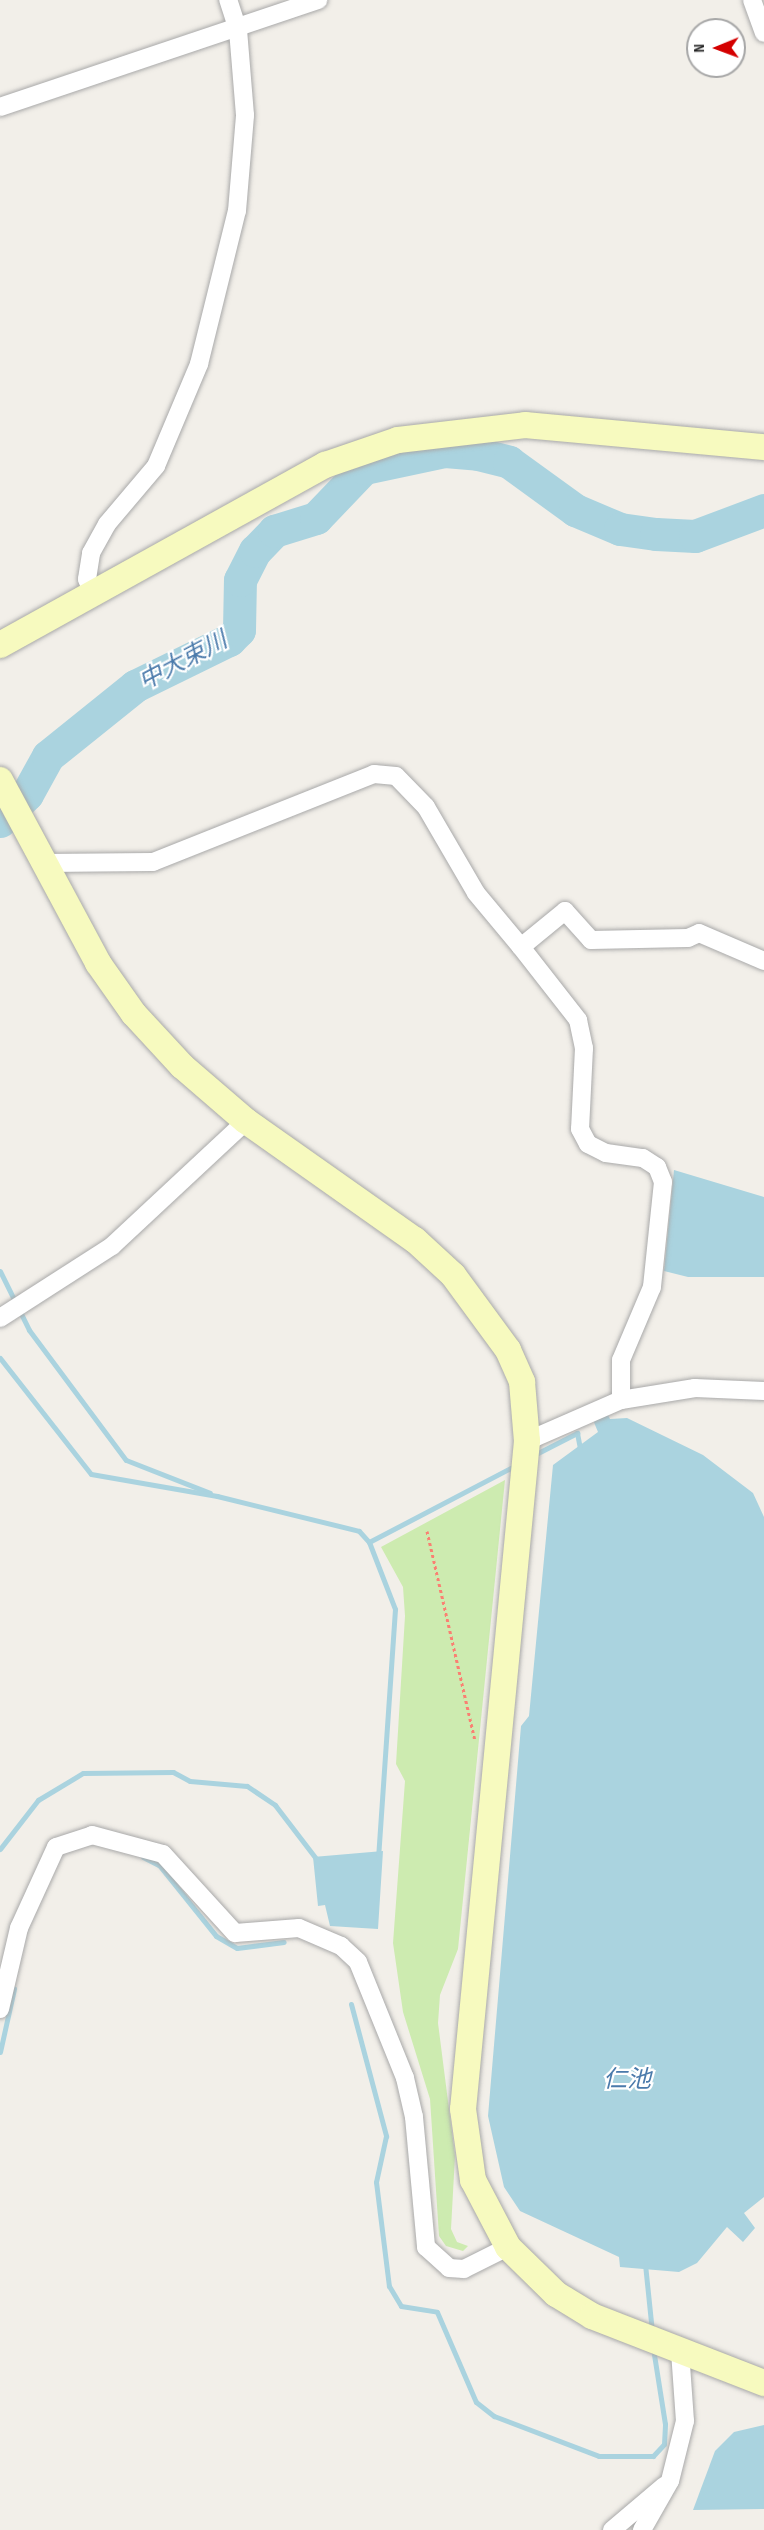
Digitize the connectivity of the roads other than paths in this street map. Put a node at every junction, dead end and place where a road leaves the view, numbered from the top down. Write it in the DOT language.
graph roads {
  1 [pos="228,0"];
  2 [pos="318,0"];
  3 [pos="752,0"];
  4 [pos="238,30"];
  5 [pos="764,33"];
  6 [pos="0,107"];
  7 [pos="764,447"];
  8 [pos="93,594"];
  9 [pos="0,645"];
  10 [pos="2,784"];
  11 [pos="44,863"];
  12 [pos="521,947"];
  13 [pos="764,961"];
  14 [pos="246,1121"];
  15 [pos="12,1310"];
  16 [pos="764,1391"];
  17 [pos="621,1400"];
  18 [pos="526,1453"];
  19 [pos="0,2009"];
  20 [pos="508,2247"];
  21 [pos="674,2350"];
  22 [pos="764,2383"];
  23 [pos="670,2481"];
  24 [pos="612,2530"];
  25 [pos="642,2530"];
  1 -- 4 [label="street"];
  2 -- 4 [label="street"];
  3 -- 5 [label="street"];
  4 -- 6 [label="street"];
  4 -- 8 [label="street"];
  7 -- 8 [label="street"];
  8 -- 9 [label="street"];
  10 -- 11 [label="street"];
  11 -- 12 [label="street"];
  11 -- 14 [label="street"];
  12 -- 13 [label="street"];
  12 -- 17 [label="street"];
  14 -- 15 [label="street"];
  14 -- 18 [label="street"];
  16 -- 17 [label="street"];
  17 -- 18 [label="street"];
  18 -- 20 [label="street"];
  19 -- 20 [label="street"];
  20 -- 21 [label="street"];
  21 -- 22 [label="street"];
  21 -- 23 [label="street"];
  23 -- 24 [label="street"];
  23 -- 25 [label="street"];
}
